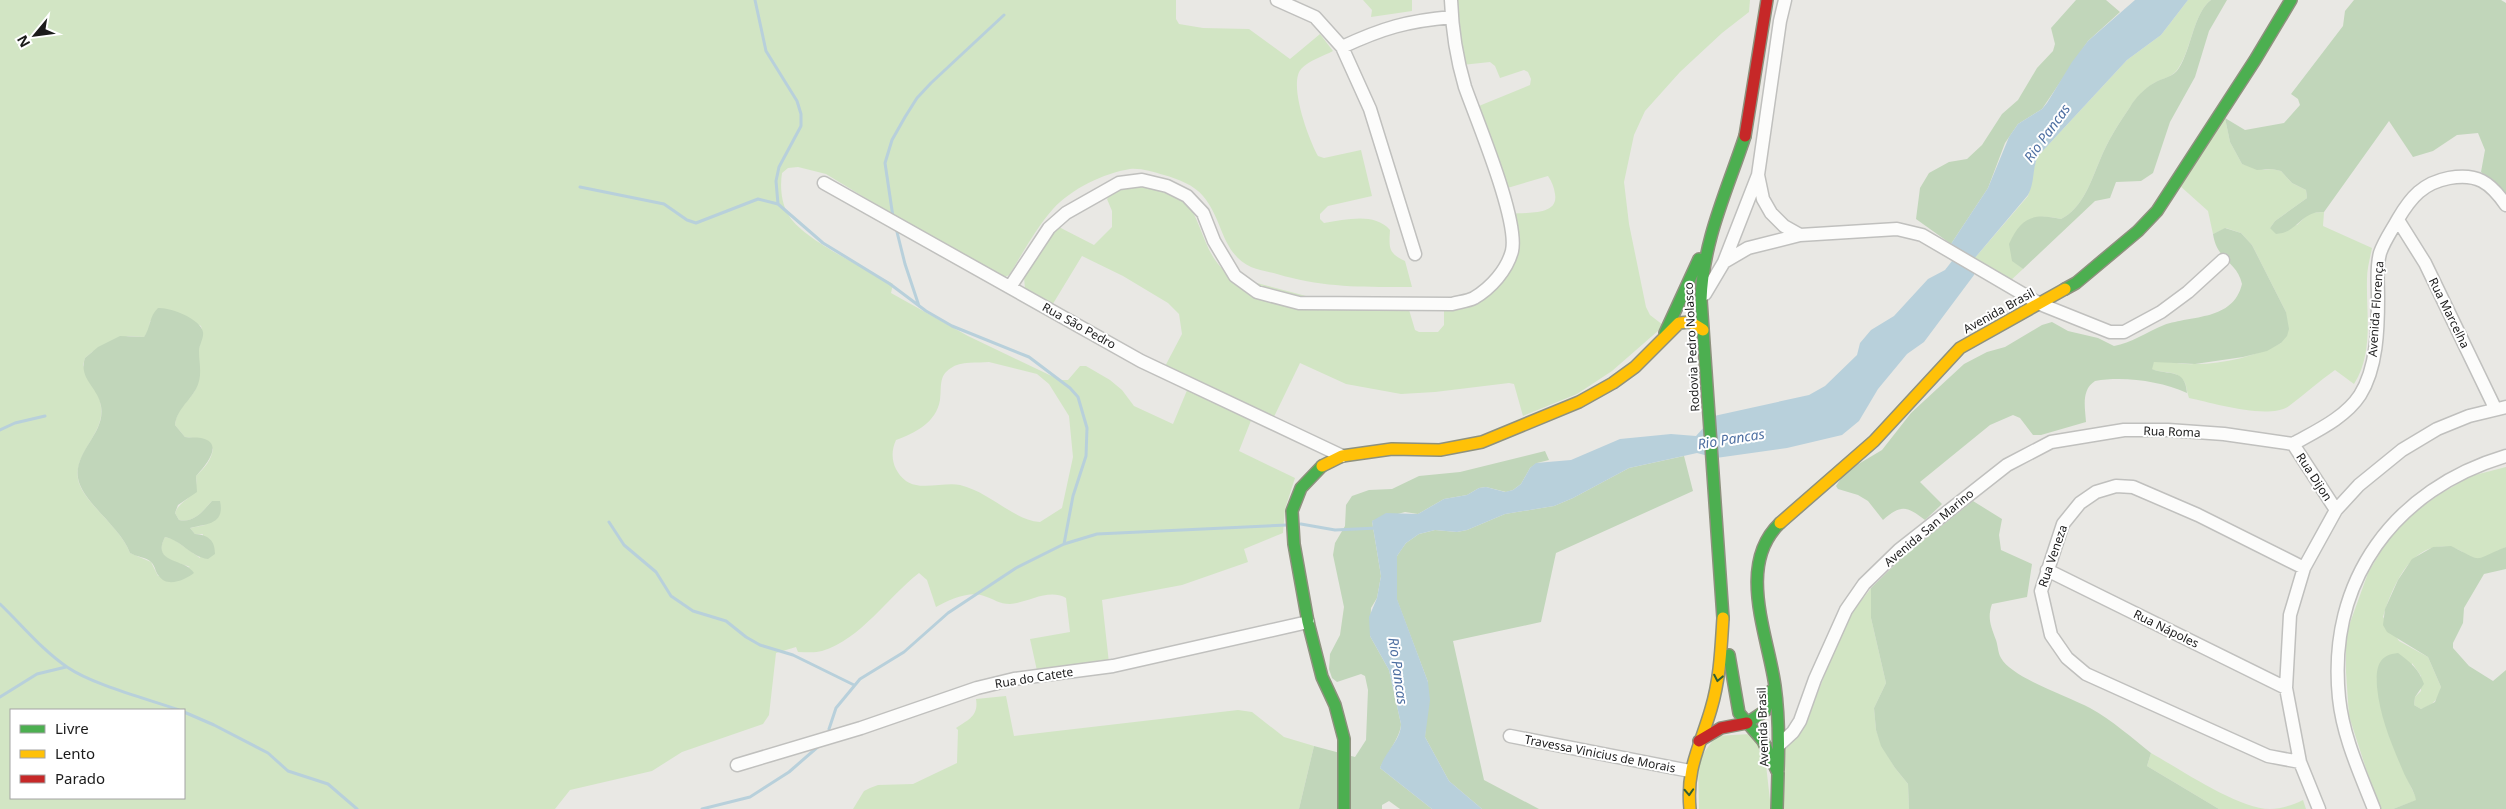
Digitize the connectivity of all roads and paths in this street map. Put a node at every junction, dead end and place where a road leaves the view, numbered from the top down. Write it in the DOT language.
graph roads {
  1 [pos="1277,0"];
  2 [pos="1451,0"];
  3 [pos="1767,0"];
  4 [pos="1785,0"];
  5 [pos="2291,0"];
  6 [pos="1452,17"];
  7 [pos="1342,47"];
  8 [pos="1758,175"];
  9 [pos="824,183"];
  10 [pos="2506,204"];
  11 [pos="2398,220"];
  12 [pos="1800,235"];
  13 [pos="1709,237"];
  14 [pos="1415,254"];
  15 [pos="2223,260"];
  16 [pos="1724,262"];
  17 [pos="1010,287"];
  18 [pos="1701,300"];
  19 [pos="2040,304"];
  20 [pos="1703,330"];
  21 [pos="1661,340"];
  22 [pos="2501,408"];
  23 [pos="2051,442"];
  24 [pos="2293,444"];
  25 [pos="1342,456"];
  26 [pos="2506,456"];
  27 [pos="2336,510"];
  28 [pos="2304,568"];
  29 [pos="2046,570"];
  30 [pos="1723,612"];
  31 [pos="1308,622"];
  32 [pos="1775,680"];
  33 [pos="2286,688"];
  34 [pos="1746,723"];
  35 [pos="1510,736"];
  36 [pos="1699,741"];
  37 [pos="1779,745"];
  38 [pos="2300,762"];
  39 [pos="737,765"];
  40 [pos="1690,771"];
  41 [pos="1778,773"];
  42 [pos="1344,809"];
  43 [pos="1690,809"];
  44 [pos="1777,809"];
  45 [pos="2319,809"];
  46 [pos="2374,809"];
  1 -- 7 [label="street"];
  2 -- 6 [label="street"];
  3 -- 13 [label="main road, Rodovia Pedro Nolasco"];
  4 -- 8 [label="street"];
  5 -- 19 [label="main road, Avenida Brasil"];
  6 -- 7 [label="street"];
  6 -- 17 [label="street"];
  7 -- 14 [label="street"];
  8 -- 12 [label="street"];
  8 -- 16 [label="street"];
  9 -- 17 [label="street, Rua São Pedro"];
  10 -- 11 [label="street, Avenida Florença"];
  11 -- 22 [label="street, Rua Marcelha"];
  11 -- 24 [label="street, Avenida Florença"];
  12 -- 16 [label="street"];
  12 -- 19 [label="street"];
  13 -- 18 [label="main road, Rodovia Pedro Nolasco"];
  13 -- 21 [label="main road"];
  15 -- 19 [label="street"];
  16 -- 18 [label="street"];
  17 -- 25 [label="street, Rua São Pedro"];
  18 -- 20 [label="main road, Rodovia Pedro Nolasco"];
  19 -- 32 [label="main road, Avenida Brasil"];
  20 -- 21 [label="main road"];
  20 -- 30 [label="main road, Rodovia Pedro Nolasco"];
  21 -- 25 [label="main road"];
  22 -- 27 [label="street"];
  23 -- 24 [label="street, Rua Roma"];
  23 -- 37 [label="street, Avenida San Marino"];
  24 -- 27 [label="street, Rua Dijon"];
  25 -- 31 [label="main road"];
  26 -- 46 [label="street"];
  27 -- 28 [label="street"];
  28 -- 29 [label="street, Rua Veneza"];
  28 -- 33 [label="street"];
  29 -- 33 [label="street, Rua Nápoles"];
  29 -- 38 [label="street, Rua Veneza"];
  30 -- 34 [label="main road, Rodovia Pedro Nolasco"];
  30 -- 36 [label="main road, Rodovia Pedro Nolasco, one-way"];
  31 -- 39 [label="street, Rua do Catete"];
  31 -- 42 [label="main road"];
  32 -- 34 [label="main road, Avenida Brasil"];
  32 -- 37 [label="main road, Avenida Brasil"];
  33 -- 38 [label="street"];
  34 -- 36 [label="main road"];
  34 -- 41 [label="main road, Rodovia Pedro Nolasco"];
  35 -- 40 [label="street, Travessa Vinicius de Morais"];
  36 -- 40 [label="main road, Rodovia Pedro Nolasco"];
  37 -- 41 [label="main road, Avenida Brasil"];
  38 -- 45 [label="street"];
  40 -- 43 [label="main road, Rodovia Pedro Nolasco, one-way"];
  41 -- 44 [label="main road, Rodovia Pedro Nolasco"];
}
